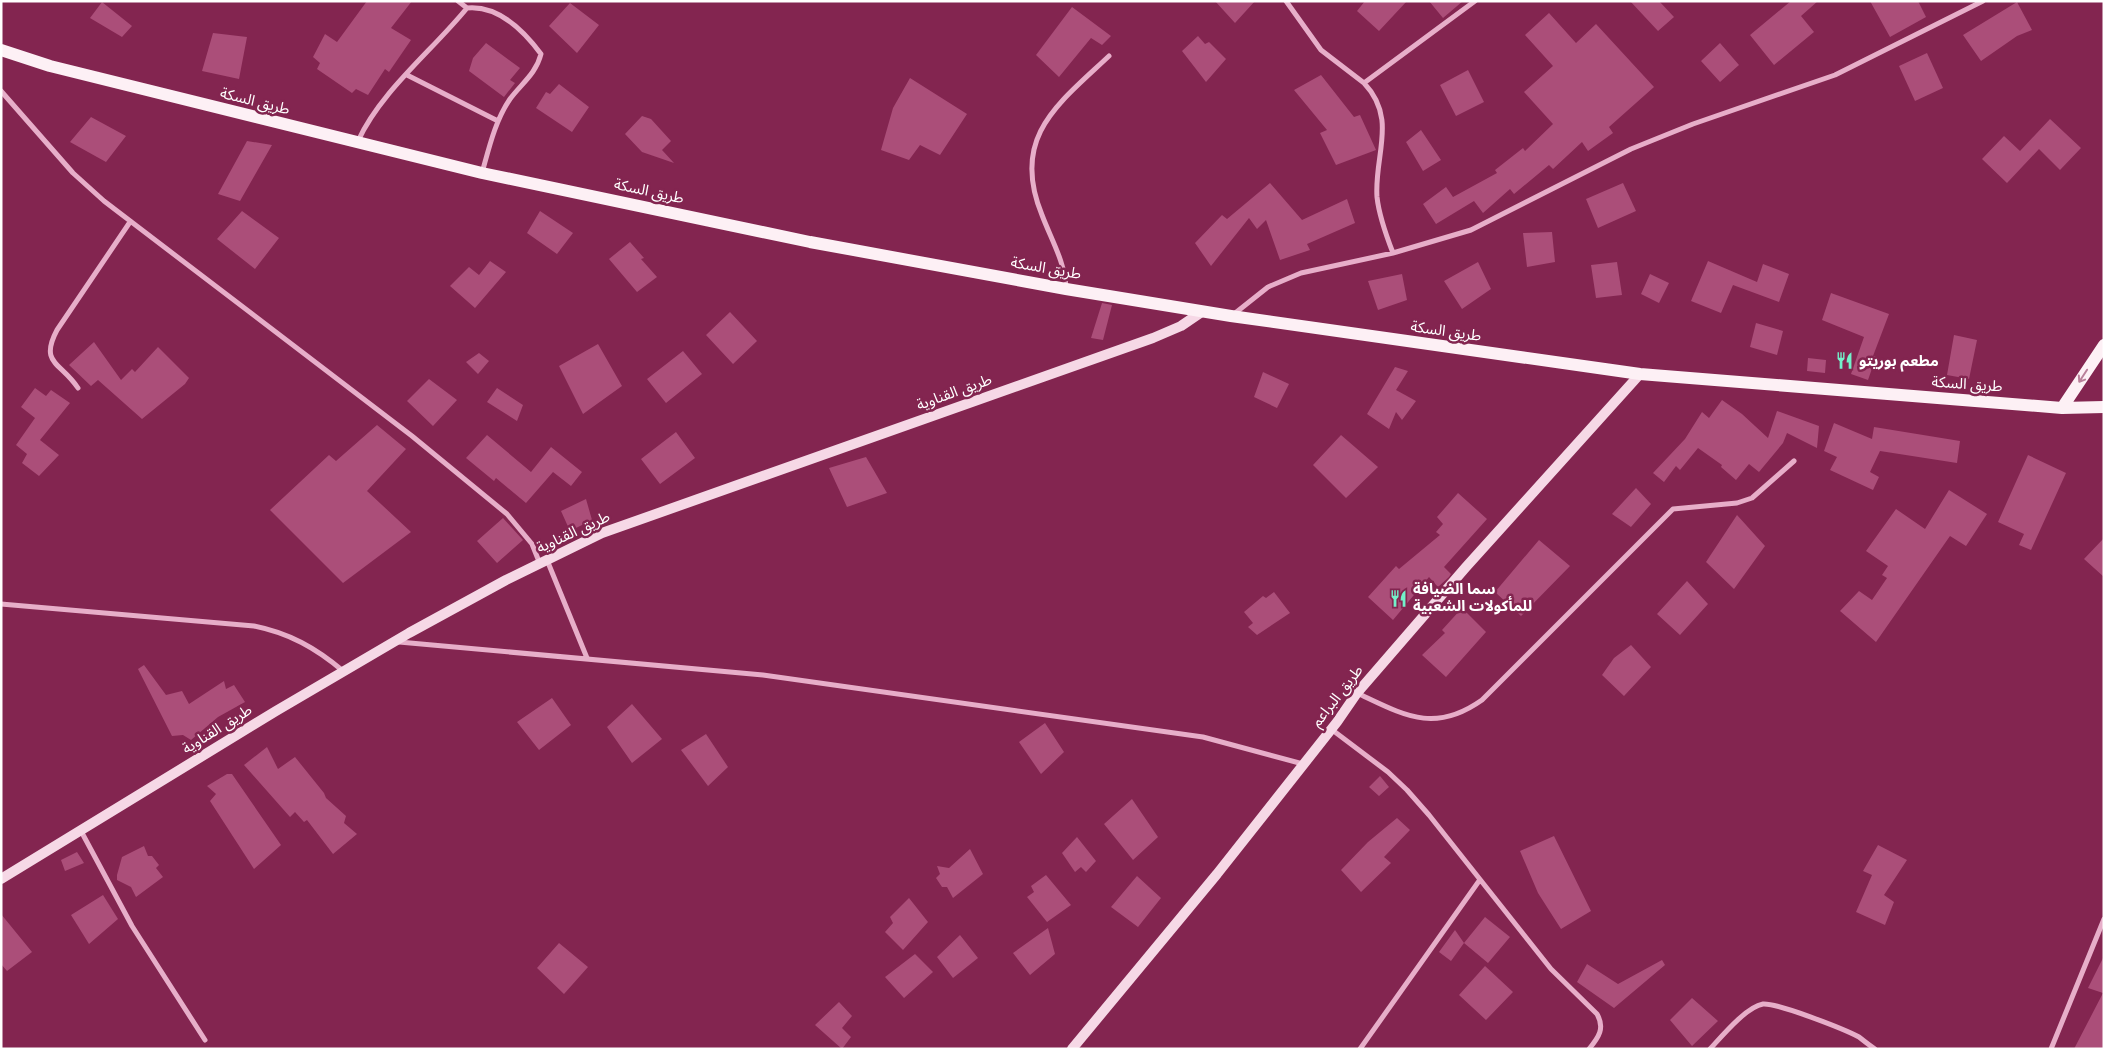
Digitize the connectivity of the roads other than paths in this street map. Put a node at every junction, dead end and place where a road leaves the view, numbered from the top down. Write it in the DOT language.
graph roads {
  1 [pos="458,1"];
  2 [pos="1286,1"];
  3 [pos="1475,1"];
  4 [pos="1983,1"];
  5 [pos="467,8"];
  6 [pos="1,50"];
  7 [pos="1109,56"];
  8 [pos="407,75"];
  9 [pos="1364,83"];
  10 [pos="1,91"];
  11 [pos="498,122"];
  12 [pos="357,143"];
  13 [pos="482,173"];
  14 [pos="130,222"];
  15 [pos="1393,253"];
  16 [pos="1066,288"];
  17 [pos="1203,311"];
  18 [pos="1231,316"];
  19 [pos="2104,345"];
  20 [pos="1640,374"];
  21 [pos="78,388"];
  22 [pos="2104,407"];
  23 [pos="2062,408"];
  24 [pos="1794,462"];
  25 [pos="544,562"];
  26 [pos="1,604"];
  27 [pos="396,641"];
  28 [pos="587,658"];
  29 [pos="344,672"];
  30 [pos="1357,693"];
  31 [pos="1330,729"];
  32 [pos="1303,764"];
  33 [pos="81,831"];
  34 [pos="1,879"];
  35 [pos="1479,880"];
  36 [pos="2104,919"];
  37 [pos="205,1040"];
  38 [pos="1072,1049"];
  39 [pos="1360,1049"];
  40 [pos="1589,1049"];
  41 [pos="1710,1049"];
  42 [pos="1875,1049"];
  43 [pos="2051,1049"];
  1 -- 5 [label="street"];
  2 -- 9 [label="street"];
  3 -- 9 [label="street"];
  4 -- 15 [label="street"];
  5 -- 8 [label="street"];
  5 -- 11 [label="street"];
  6 -- 12 [label="main road, طريق السكة"];
  7 -- 16 [label="street"];
  8 -- 11 [label="street"];
  8 -- 12 [label="street"];
  9 -- 15 [label="street"];
  10 -- 14 [label="street"];
  11 -- 13 [label="street"];
  12 -- 13 [label="main road, طريق السكة"];
  13 -- 16 [label="main road, طريق السكة"];
  14 -- 21 [label="street"];
  14 -- 25 [label="street"];
  15 -- 18 [label="street"];
  16 -- 17 [label="main road, طريق السكة"];
  17 -- 18 [label="main road, طريق السكة"];
  17 -- 25 [label="street, طريق القناوية"];
  18 -- 20 [label="main road, طريق السكة"];
  19 -- 23 [label="main road, one-way"];
  20 -- 23 [label="main road, طريق السكة"];
  20 -- 30 [label="street, طريق البراعم"];
  22 -- 23 [label="main road, طريق السكة"];
  24 -- 30 [label="street"];
  25 -- 27 [label="street, طريق القناوية"];
  25 -- 28 [label="street"];
  26 -- 29 [label="street"];
  27 -- 28 [label="street"];
  27 -- 29 [label="street, طريق القناوية"];
  28 -- 32 [label="street"];
  29 -- 33 [label="street, طريق القناوية"];
  30 -- 31 [label="street, طريق البراعم"];
  31 -- 32 [label="street, طريق البراعم"];
  31 -- 35 [label="street"];
  32 -- 38 [label="street, طريق البراعم"];
  33 -- 34 [label="street, طريق القناوية"];
  33 -- 37 [label="street"];
  35 -- 39 [label="street"];
  35 -- 40 [label="street"];
  36 -- 43 [label="street"];
  41 -- 42 [label="street"];
}
